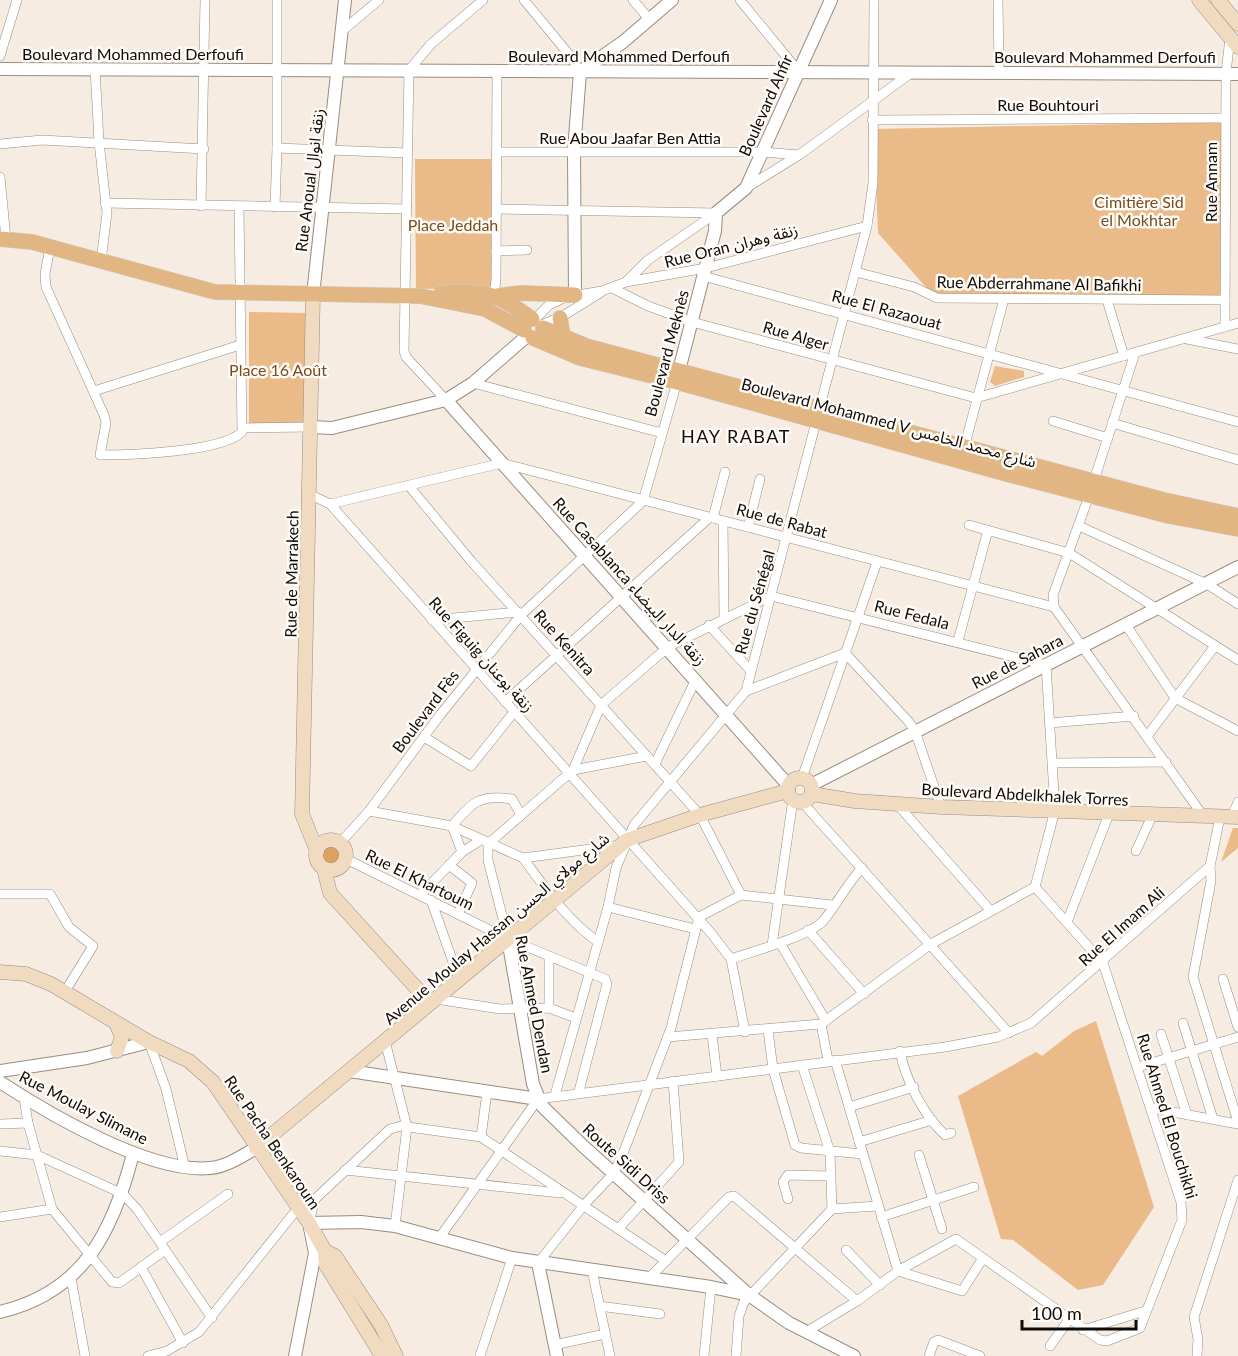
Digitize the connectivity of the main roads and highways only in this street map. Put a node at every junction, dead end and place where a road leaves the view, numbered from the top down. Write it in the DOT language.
graph roads {
  1 [pos="1199,0"];
  2 [pos="1218,0"];
  3 [pos="1238,24"];
  4 [pos="1234,42"];
  5 [pos="3,239"];
  6 [pos="313,295"];
  7 [pos="495,295"];
  8 [pos="575,295"];
  9 [pos="412,296"];
  10 [pos="560,318"];
  11 [pos="534,328"];
  12 [pos="563,336"];
  13 [pos="678,376"];
  14 [pos="818,415"];
  15 [pos="1091,489"];
  16 [pos="1238,516"];
  17 [pos="1238,529"];
  18 [pos="800,791"];
  19 [pos="1230,817"];
  20 [pos="317,851"];
  21 [pos="324,868"];
  22 [pos="0,972"];
  23 [pos="433,1001"];
  24 [pos="116,1023"];
  25 [pos="117,1051"];
  26 [pos="256,1148"];
  27 [pos="325,1251"];
  28 [pos="382,1356"];
  29 [pos="396,1356"];
  1 -- 4 [label="main road"];
  2 -- 3 [label="main road"];
  5 -- 6 [label="main road, Boulevard Mohammed V شارع محمد الخامس"];
  6 -- 9 [label="main road, Boulevard Mohammed V شارع محمد الخامس"];
  6 -- 20 [label="main road, Rue de Marrakech"];
  7 -- 8 [label="main road"];
  7 -- 9 [label="main road, Boulevard Mohammed V شارع محمد الخامس"];
  7 -- 11 [label="main road, Boulevard Mohammed V شارع محمد الخامس"];
  9 -- 11 [label="main road, Boulevard Mohammed V شارع محمد الخامس"];
  10 -- 12 [label="main road"];
  11 -- 12 [label="main road, Boulevard Mohammed V شارع محمد الخامس"];
  11 -- 13 [label="main road, Boulevard Mohammed V شارع محمد الخامس"];
  12 -- 13 [label="main road, Boulevard Mohammed V شارع محمد الخامس"];
  13 -- 14 [label="main road, Boulevard Mohammed V شارع محمد الخامس"];
  14 -- 15 [label="main road, Boulevard Mohammed V شارع محمد الخامس"];
  14 -- 15 [label="main road, Boulevard Mohammed V شارع محمد الخامس"];
  15 -- 16 [label="main road, Boulevard Mohammed V شارع محمد الخامس"];
  15 -- 17 [label="main road, Boulevard Mohammed V شارع محمد الخامس"];
  18 -- 19 [label="main road, Boulevard Abdelkhalek Torres"];
  18 -- 23 [label="main road, Avenue Moulay Hassan شارع مولاي الحسن"];
  20 -- 21 [label="main road"];
  20 -- 21 [label="main road"];
  21 -- 23 [label="main road"];
  22 -- 24 [label="main road, Rue Pacha Benkaroum"];
  23 -- 26 [label="main road, Avenue Moulay Hassan شارع مولاي الحسن"];
  24 -- 25 [label="main road"];
  24 -- 26 [label="main road, Rue Pacha Benkaroum"];
  26 -- 27 [label="main road, Rue Pacha Benkaroum"];
  27 -- 28 [label="main road"];
  27 -- 29 [label="main road"];
}
